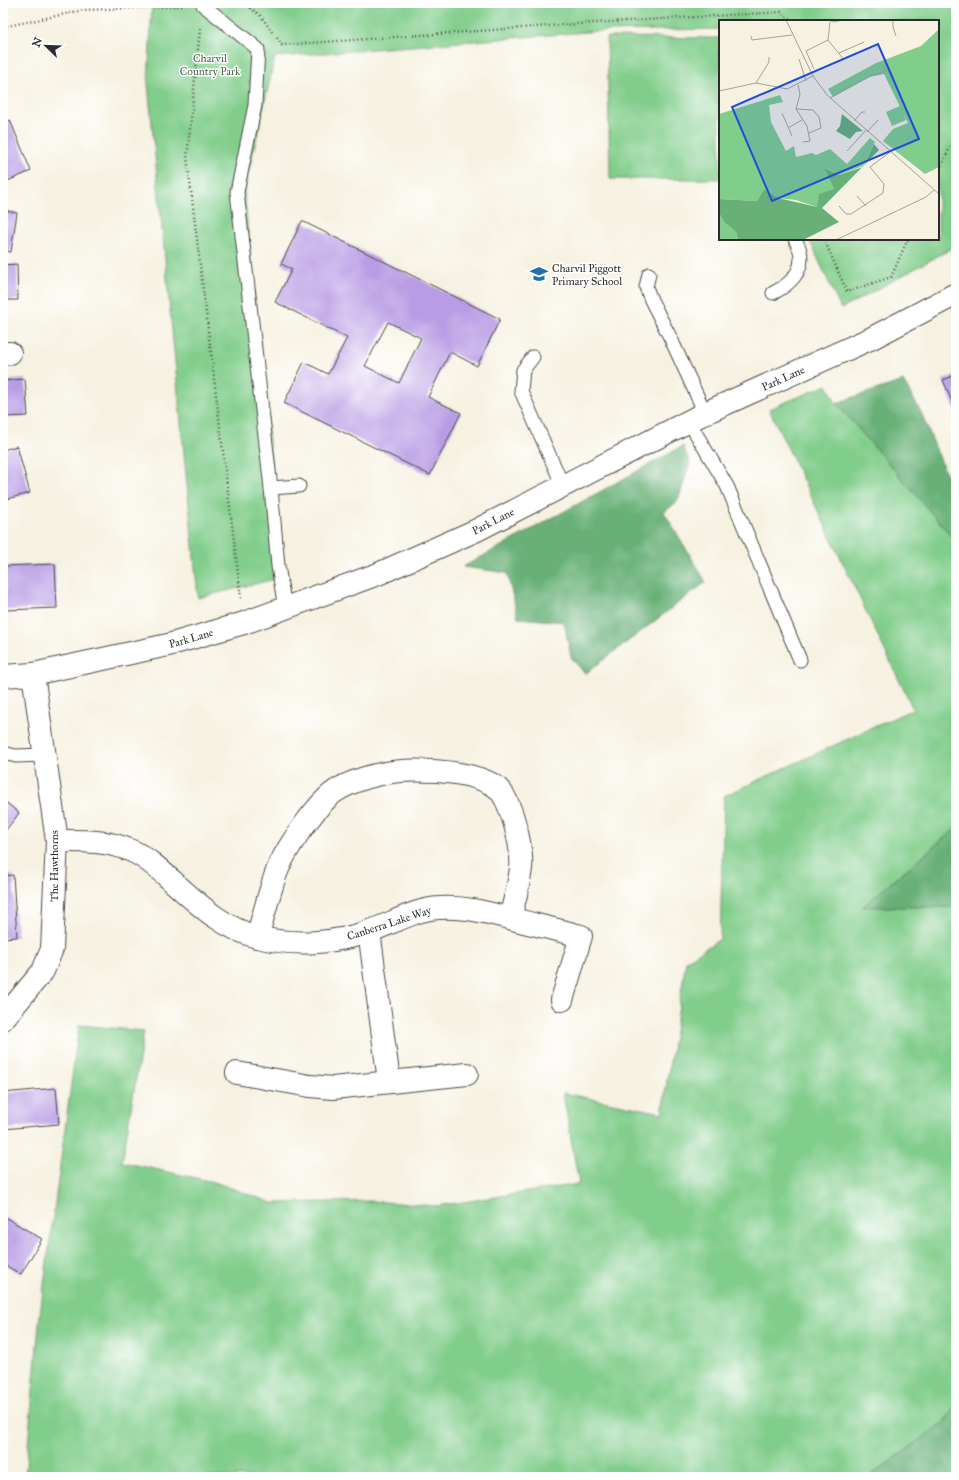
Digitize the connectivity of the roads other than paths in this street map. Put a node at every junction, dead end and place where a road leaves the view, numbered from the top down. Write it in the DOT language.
graph roads {
  1 [pos="203,5"];
  2 [pos="795,240"];
  3 [pos="650,274"];
  4 [pos="773,293"];
  5 [pos="956,294"];
  6 [pos="533,357"];
  7 [pos="697,418"];
  8 [pos="299,486"];
  9 [pos="563,486"];
  10 [pos="271,488"];
  11 [pos="285,608"];
  12 [pos="800,660"];
  13 [pos="33,674"];
  14 [pos="3,676"];
  15 [pos="3,753"];
  16 [pos="44,755"];
  17 [pos="56,841"];
  18 [pos="510,918"];
  19 [pos="369,931"];
  20 [pos="257,937"];
  21 [pos="562,1000"];
  22 [pos="3,1019"];
  23 [pos="237,1073"];
  24 [pos="467,1074"];
  25 [pos="389,1081"];
  1 -- 10 [label="lane"];
  2 -- 4 [label="lane"];
  3 -- 7 [label="lane"];
  5 -- 7 [label="street, Park Lane"];
  6 -- 9 [label="lane"];
  7 -- 9 [label="street, Park Lane"];
  7 -- 12 [label="lane"];
  8 -- 10 [label="lane"];
  9 -- 11 [label="street, Park Lane"];
  10 -- 11 [label="lane"];
  11 -- 13 [label="street, Park Lane"];
  13 -- 14 [label="street, Park Lane"];
  13 -- 16 [label="street, The Hawthorns"];
  15 -- 16 [label="lane"];
  16 -- 17 [label="street, The Hawthorns"];
  17 -- 20 [label="street, Canberra Lake Way"];
  17 -- 22 [label="street, The Hawthorns"];
  18 -- 19 [label="street, Canberra Lake Way"];
  18 -- 20 [label="street"];
  18 -- 21 [label="street, Canberra Lake Way"];
  19 -- 20 [label="street, Canberra Lake Way"];
  19 -- 25 [label="street"];
  23 -- 25 [label="street"];
  24 -- 25 [label="street"];
}
